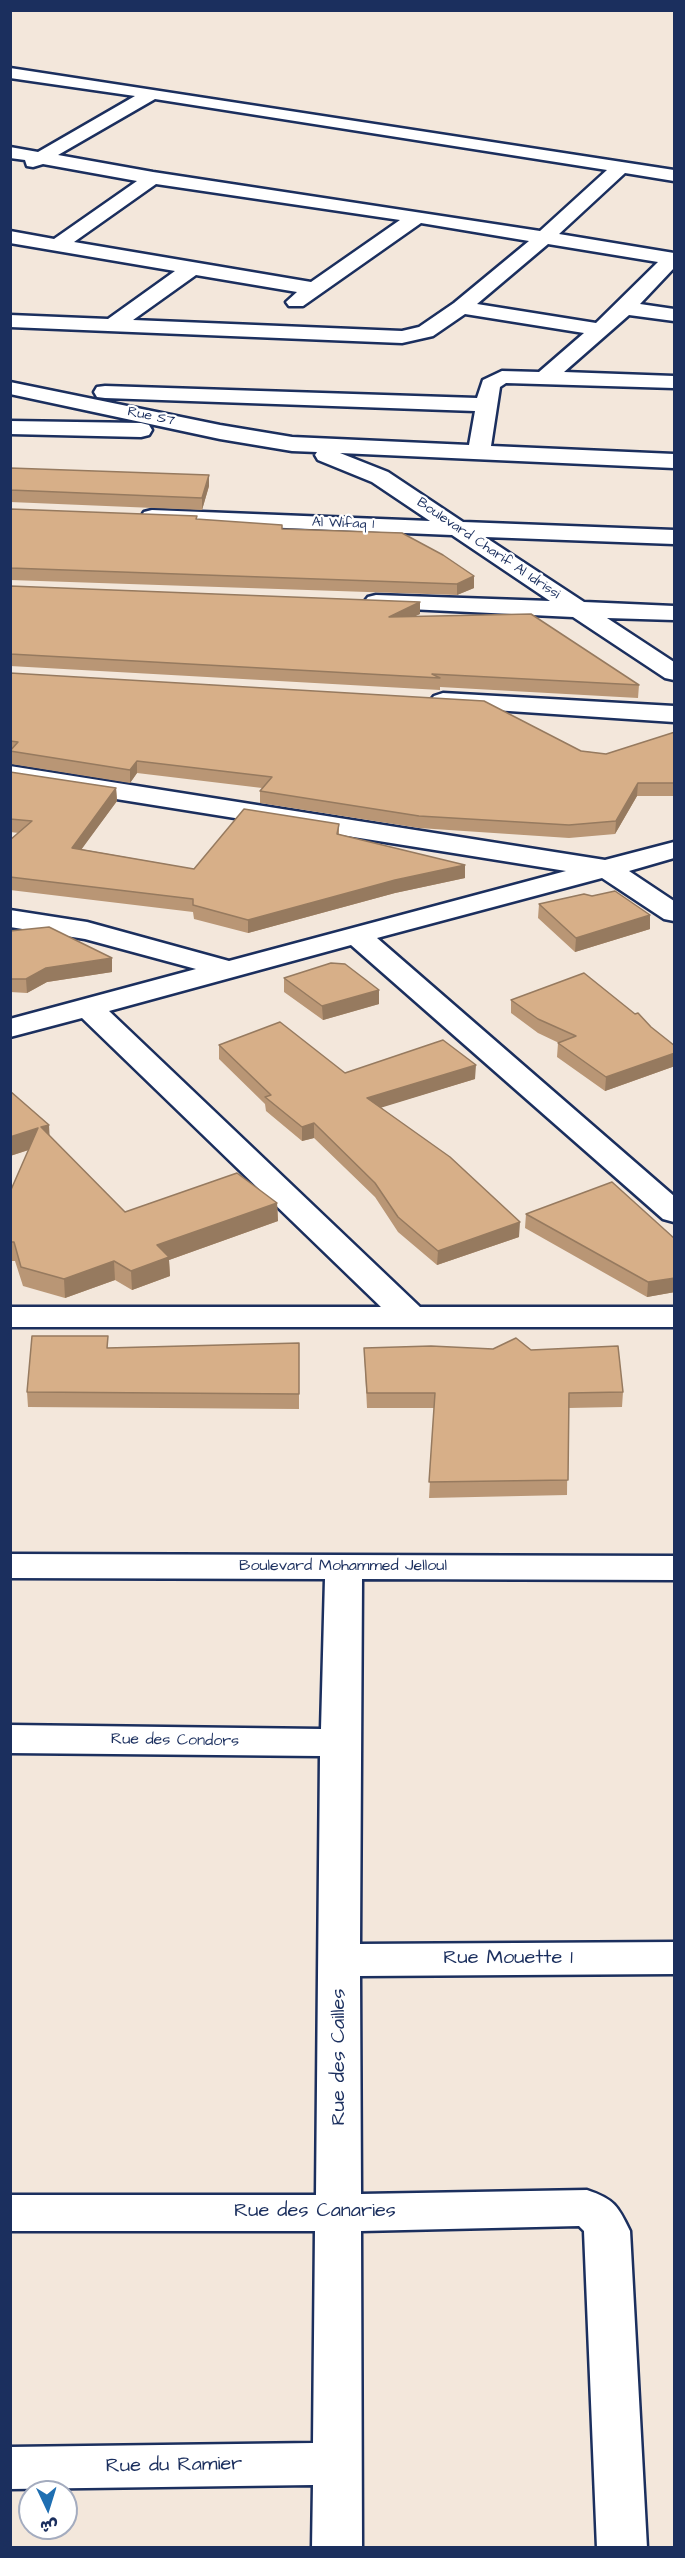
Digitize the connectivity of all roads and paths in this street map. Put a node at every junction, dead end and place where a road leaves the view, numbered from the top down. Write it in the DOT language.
graph roads {
  1 [pos="10,73"];
  2 [pos="152,93"];
  3 [pos="10,152"];
  4 [pos="41,157"];
  5 [pos="621,167"];
  6 [pos="21,169"];
  7 [pos="675,175"];
  8 [pos="153,178"];
  9 [pos="417,217"];
  10 [pos="10,237"];
  11 [pos="544,238"];
  12 [pos="58,245"];
  13 [pos="673,259"];
  14 [pos="192,268"];
  15 [pos="314,289"];
  16 [pos="461,307"];
  17 [pos="625,308"];
  18 [pos="675,315"];
  19 [pos="10,321"];
  20 [pos="114,324"];
  21 [pos="255,330"];
  22 [pos="600,330"];
  23 [pos="546,377"];
  24 [pos="675,382"];
  25 [pos="12,388"];
  26 [pos="486,405"];
  27 [pos="10,428"];
  28 [pos="220,432"];
  29 [pos="292,444"];
  30 [pos="479,453"];
  31 [pos="675,461"];
  32 [pos="128,516"];
  33 [pos="458,528"];
  34 [pos="675,537"];
  35 [pos="353,601"];
  36 [pos="577,609"];
  37 [pos="675,613"];
  38 [pos="675,673"];
  39 [pos="414,699"];
  40 [pos="675,714"];
  41 [pos="10,774"];
  42 [pos="675,850"];
  43 [pos="608,869"];
  44 [pos="675,914"];
  45 [pos="10,918"];
  46 [pos="357,936"];
  47 [pos="227,969"];
  48 [pos="89,1008"];
  49 [pos="10,1028"];
  50 [pos="675,1212"];
  51 [pos="10,1317"];
  52 [pos="411,1317"];
  53 [pos="675,1317"];
  54 [pos="10,1566"];
  55 [pos="344,1566"];
  56 [pos="675,1568"];
  57 [pos="10,1739"];
  58 [pos="340,1743"];
  59 [pos="675,1958"];
  60 [pos="340,1960"];
  61 [pos="10,2213"];
  62 [pos="339,2213"];
  63 [pos="338,2464"];
  64 [pos="10,2468"];
  65 [pos="337,2547"];
  66 [pos="622,2547"];
  1 -- 2 [label="street"];
  2 -- 4 [label="street"];
  2 -- 5 [label="street"];
  3 -- 4 [label="street"];
  4 -- 6 [label="street"];
  4 -- 8 [label="street"];
  5 -- 7 [label="street"];
  5 -- 11 [label="street"];
  8 -- 9 [label="street"];
  8 -- 12 [label="street"];
  9 -- 11 [label="street"];
  9 -- 15 [label="street"];
  10 -- 12 [label="street"];
  11 -- 13 [label="street"];
  11 -- 16 [label="street"];
  12 -- 14 [label="street"];
  13 -- 17 [label="street"];
  14 -- 15 [label="street"];
  14 -- 20 [label="street"];
  15 -- 21 [label="street"];
  16 -- 21 [label="street"];
  16 -- 22 [label="street"];
  17 -- 18 [label="street"];
  17 -- 22 [label="street"];
  19 -- 20 [label="street"];
  20 -- 21 [label="street"];
  22 -- 23 [label="street"];
  23 -- 24 [label="street"];
  23 -- 26 [label="street"];
  25 -- 26 [label="street"];
  25 -- 28 [label="street, Rue S7"];
  26 -- 30 [label="street"];
  27 -- 28 [label="street"];
  28 -- 29 [label="street, Rue S7"];
  29 -- 30 [label="street"];
  29 -- 33 [label="street, Boulevard Charif Al Idrissi"];
  30 -- 31 [label="street"];
  32 -- 33 [label="street, Al Wifaq 1"];
  33 -- 34 [label="street, Al Wifaq 1"];
  33 -- 36 [label="street, Boulevard Charif Al Idrissi"];
  35 -- 36 [label="street"];
  36 -- 37 [label="street"];
  36 -- 38 [label="street, Boulevard Charif Al Idrissi"];
  39 -- 40 [label="street"];
  41 -- 43 [label="street"];
  42 -- 43 [label="street"];
  43 -- 44 [label="street"];
  43 -- 46 [label="street"];
  45 -- 47 [label="street"];
  46 -- 47 [label="street"];
  46 -- 50 [label="street"];
  47 -- 48 [label="street"];
  48 -- 49 [label="street"];
  48 -- 52 [label="street"];
  51 -- 52 [label="street"];
  52 -- 53 [label="street"];
  54 -- 55 [label="street, Boulevard Mohammed Jelloul"];
  55 -- 56 [label="street, Boulevard Mohammed Jelloul"];
  55 -- 58 [label="street, Rue des Cailles"];
  57 -- 58 [label="street, Rue des Condors"];
  58 -- 60 [label="street, Rue des Cailles"];
  59 -- 60 [label="street, Rue Mouette 1"];
  60 -- 62 [label="street, Rue des Cailles"];
  61 -- 62 [label="street, Rue des Canaries"];
  62 -- 63 [label="street, Rue des Cailles"];
  62 -- 66 [label="street, Rue des Canaries"];
  63 -- 64 [label="street, Rue du Ramier"];
  63 -- 65 [label="street, Rue des Cailles"];
}
